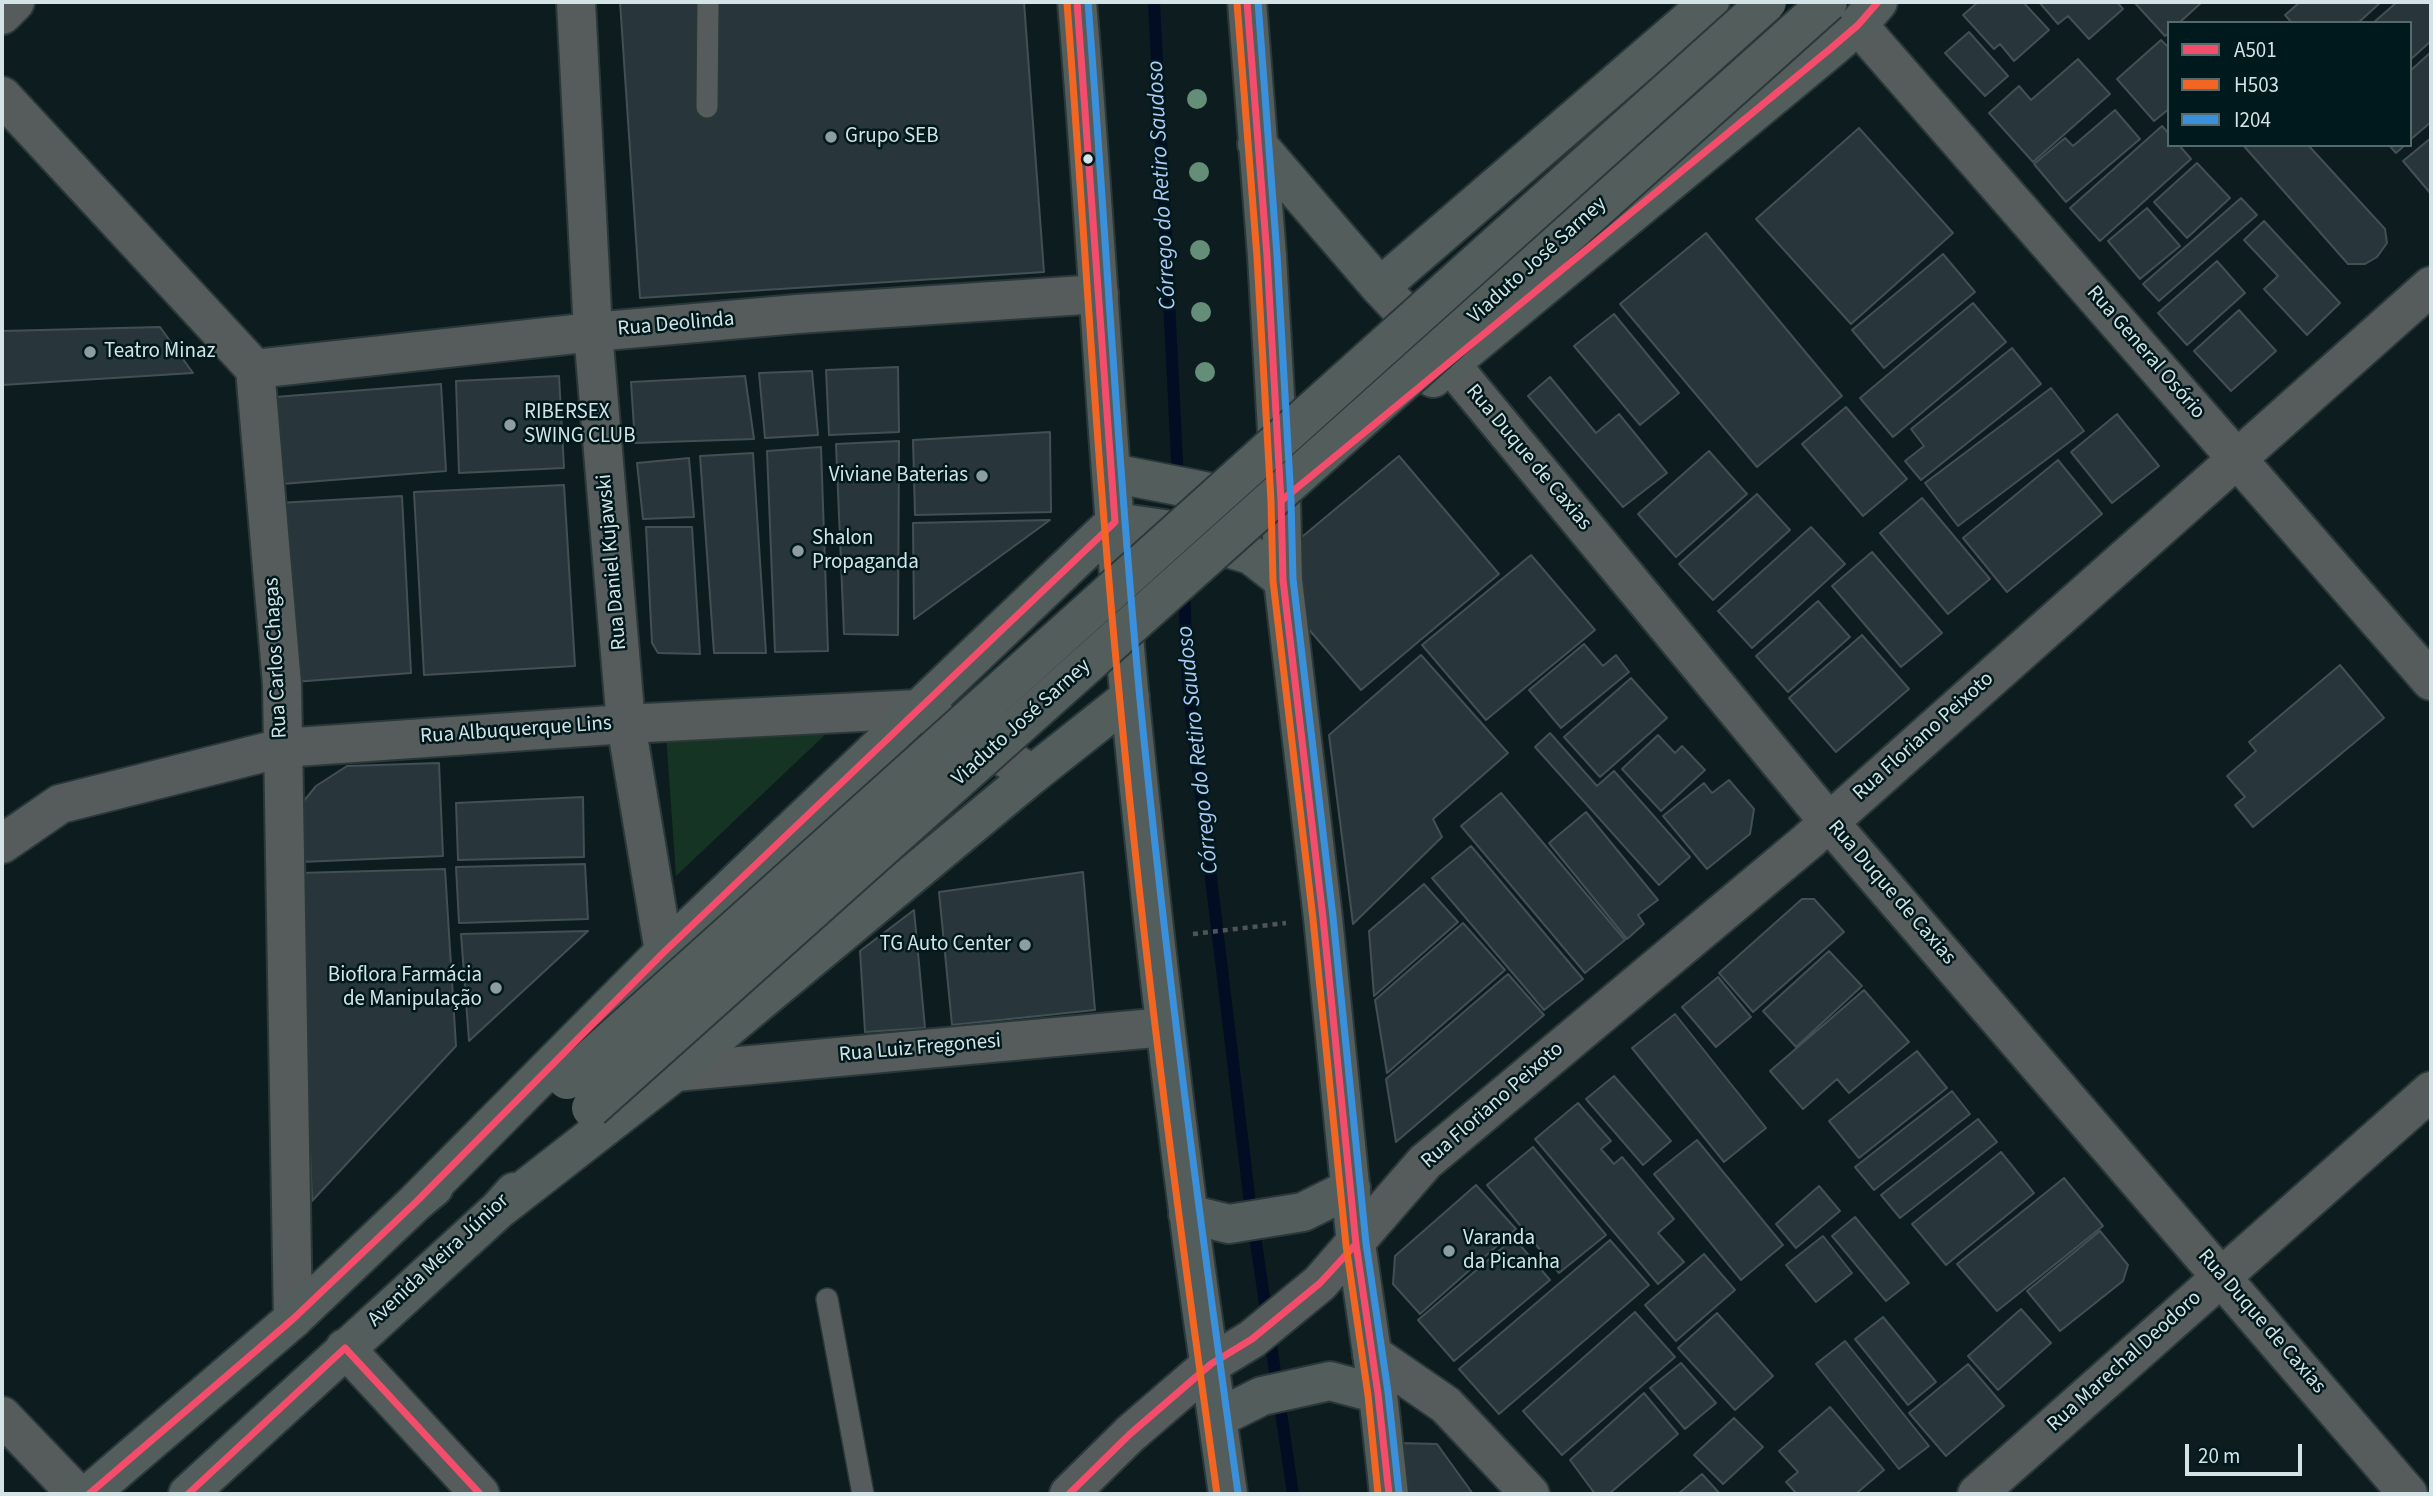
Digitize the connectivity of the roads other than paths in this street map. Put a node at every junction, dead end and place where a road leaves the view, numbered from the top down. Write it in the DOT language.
graph roads {
  1 [pos="15,2"];
  2 [pos="576,2"];
  3 [pos="708,2"];
  4 [pos="1077,2"];
  5 [pos="1247,2"];
  6 [pos="1710,2"];
  7 [pos="1767,2"];
  8 [pos="1828,2"];
  9 [pos="1868,13"];
  10 [pos="2,15"];
  11 [pos="2,96"];
  12 [pos="707,107"];
  13 [pos="1257,144"];
  14 [pos="2431,286"];
  15 [pos="1380,287"];
  16 [pos="1098,294"];
  17 [pos="593,332"];
  18 [pos="1450,364"];
  19 [pos="255,369"];
  20 [pos="2237,458"];
  21 [pos="1112,473"];
  22 [pos="1281,500"];
  23 [pos="1115,522"];
  24 [pos="1283,580"];
  25 [pos="2431,681"];
  26 [pos="1130,697"];
  27 [pos="919,709"];
  28 [pos="626,724"];
  29 [pos="282,748"];
  30 [pos="1033,774"];
  31 [pos="1829,822"];
  32 [pos="2,844"];
  33 [pos="664,952"];
  34 [pos="1165,1027"];
  35 [pos="675,1072"];
  36 [pos="2431,1091"];
  37 [pos="579,1094"];
  38 [pos="1351,1188"];
  39 [pos="416,1202"];
  40 [pos="498,1210"];
  41 [pos="1188,1214"];
  42 [pos="1356,1244"];
  43 [pos="2222,1276"];
  44 [pos="827,1298"];
  45 [pos="293,1319"];
  46 [pos="345,1348"];
  47 [pos="1372,1354"];
  48 [pos="1211,1364"];
  49 [pos="1378,1394"];
  50 [pos="2,1416"];
  51 [pos="1218,1418"];
  52 [pos="77,1494"];
  53 [pos="89,1494"];
  54 [pos="188,1494"];
  55 [pos="480,1494"];
  56 [pos="863,1494"];
  57 [pos="1069,1494"];
  58 [pos="1228,1494"];
  59 [pos="1388,1494"];
  60 [pos="1530,1494"];
  61 [pos="1977,1494"];
  62 [pos="2408,1494"];
  1 -- 10 [label="street"];
  2 -- 17 [label="street, Rua Daniel Kujawski"];
  3 -- 12 [label="lane"];
  4 -- 16 [label="main road"];
  5 -- 13 [label="main road"];
  6 -- 15 [label="main road"];
  7 -- 37 [label="main road, Viaduto José Sarney, bridge"];
  8 -- 37 [label="main road, Viaduto José Sarney, bridge"];
  9 -- 18 [label="main road"];
  9 -- 20 [label="street, Rua General Osório"];
  11 -- 19 [label="street"];
  13 -- 15 [label="main road"];
  13 -- 22 [label="main road"];
  14 -- 20 [label="street, Rua Floriano Peixoto"];
  15 -- 18 [label="street, Rua Duque de Caxias"];
  16 -- 17 [label="street, Rua Deolinda"];
  16 -- 21 [label="main road"];
  17 -- 19 [label="street, Rua Deolinda"];
  17 -- 28 [label="street, Rua Daniel Kujawski"];
  18 -- 22 [label="main road"];
  18 -- 31 [label="street, Rua Duque de Caxias"];
  19 -- 29 [label="street, Rua Carlos Chagas"];
  20 -- 25 [label="street, Rua General Osório"];
  20 -- 31 [label="street, Rua Floriano Peixoto"];
  21 -- 22 [label="main road"];
  21 -- 23 [label="main road"];
  22 -- 24 [label="main road"];
  23 -- 24 [label="main road, bridge"];
  23 -- 26 [label="main road"];
  23 -- 27 [label="main road"];
  24 -- 38 [label="main road"];
  26 -- 30 [label="main road"];
  26 -- 34 [label="main road"];
  27 -- 28 [label="street, Rua Albuquerque Lins"];
  27 -- 30 [label="street"];
  27 -- 33 [label="main road"];
  28 -- 29 [label="street, Rua Albuquerque Lins"];
  28 -- 33 [label="street, Rua Daniel Kujawski"];
  29 -- 32 [label="street, Rua Albuquerque Lins"];
  29 -- 45 [label="street, Rua Carlos Chagas"];
  30 -- 35 [label="main road"];
  31 -- 42 [label="street, Rua Floriano Peixoto"];
  31 -- 43 [label="street, Rua Duque de Caxias"];
  33 -- 39 [label="main road"];
  34 -- 35 [label="street, Rua Luiz Fregonesi"];
  34 -- 41 [label="main road"];
  35 -- 40 [label="main road"];
  36 -- 43 [label="street, Rua Marechal Deodoro"];
  37 -- 39 [label="main road"];
  37 -- 40 [label="main road, Avenida Meira Júnior"];
  38 -- 41 [label="main road"];
  38 -- 42 [label="main road"];
  39 -- 45 [label="main road"];
  40 -- 46 [label="main road, Avenida Meira Júnior"];
  41 -- 48 [label="main road"];
  42 -- 47 [label="main road"];
  42 -- 48 [label="street, Rua Floriano Peixoto"];
  43 -- 61 [label="street, Rua Marechal Deodoro"];
  43 -- 62 [label="street, Rua Duque de Caxias"];
  44 -- 56 [label="lane"];
  45 -- 53 [label="main road"];
  46 -- 54 [label="main road, Avenida Meira Júnior"];
  46 -- 55 [label="street"];
  47 -- 49 [label="main road"];
  47 -- 60 [label="street"];
  48 -- 51 [label="main road"];
  48 -- 57 [label="street, Rua Floriano Peixoto"];
  49 -- 51 [label="main road"];
  49 -- 59 [label="main road"];
  50 -- 52 [label="street"];
  51 -- 58 [label="main road"];
}
